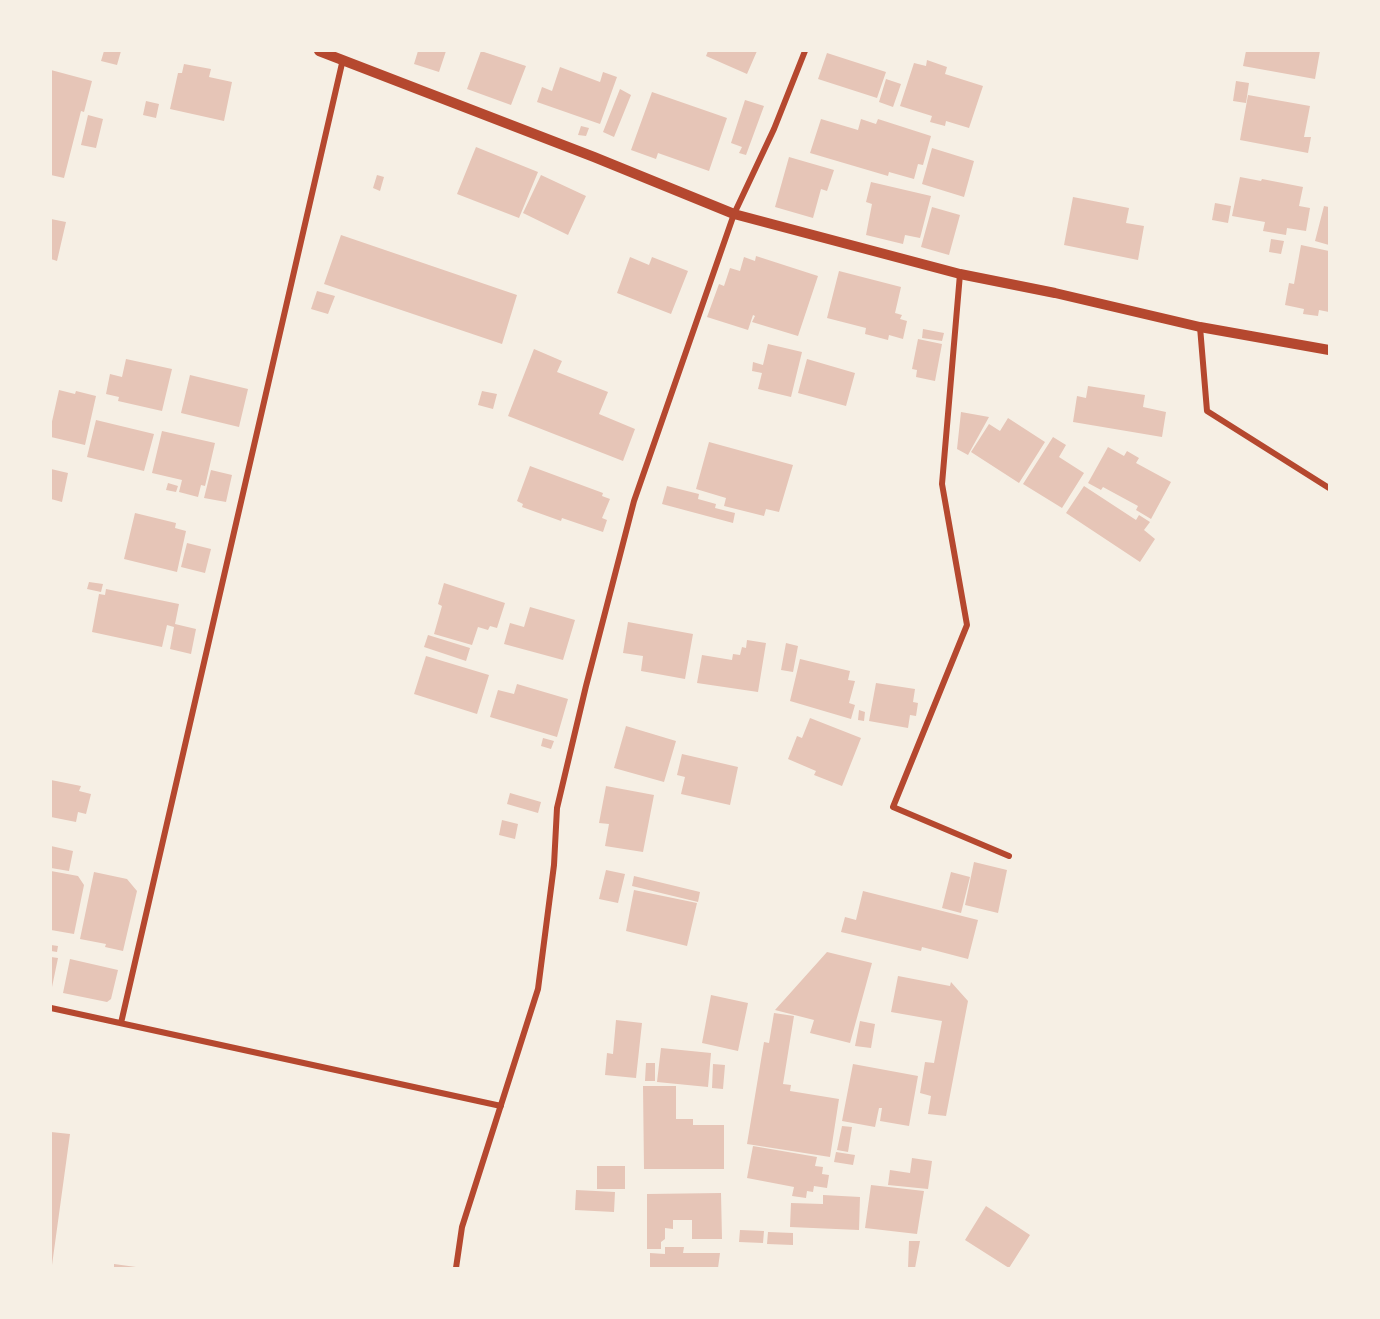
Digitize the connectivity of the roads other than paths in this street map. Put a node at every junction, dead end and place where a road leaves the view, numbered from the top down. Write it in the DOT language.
graph roads {
  1 [pos="319,51"];
  2 [pos="805,51"];
  3 [pos="343,59"];
  4 [pos="734,214"];
  5 [pos="960,274"];
  6 [pos="1200,327"];
  7 [pos="1329,350"];
  8 [pos="1329,488"];
  9 [pos="1009,855"];
  10 [pos="51,1008"];
  11 [pos="121,1023"];
  12 [pos="501,1106"];
  13 [pos="456,1268"];
  1 -- 3 [label="street"];
  2 -- 4 [label="street"];
  3 -- 4 [label="street"];
  3 -- 11 [label="street"];
  4 -- 5 [label="street"];
  4 -- 12 [label="street"];
  5 -- 6 [label="street"];
  5 -- 9 [label="street"];
  6 -- 7 [label="street"];
  6 -- 8 [label="street"];
  10 -- 11 [label="street"];
  11 -- 12 [label="street"];
  12 -- 13 [label="street"];
}
